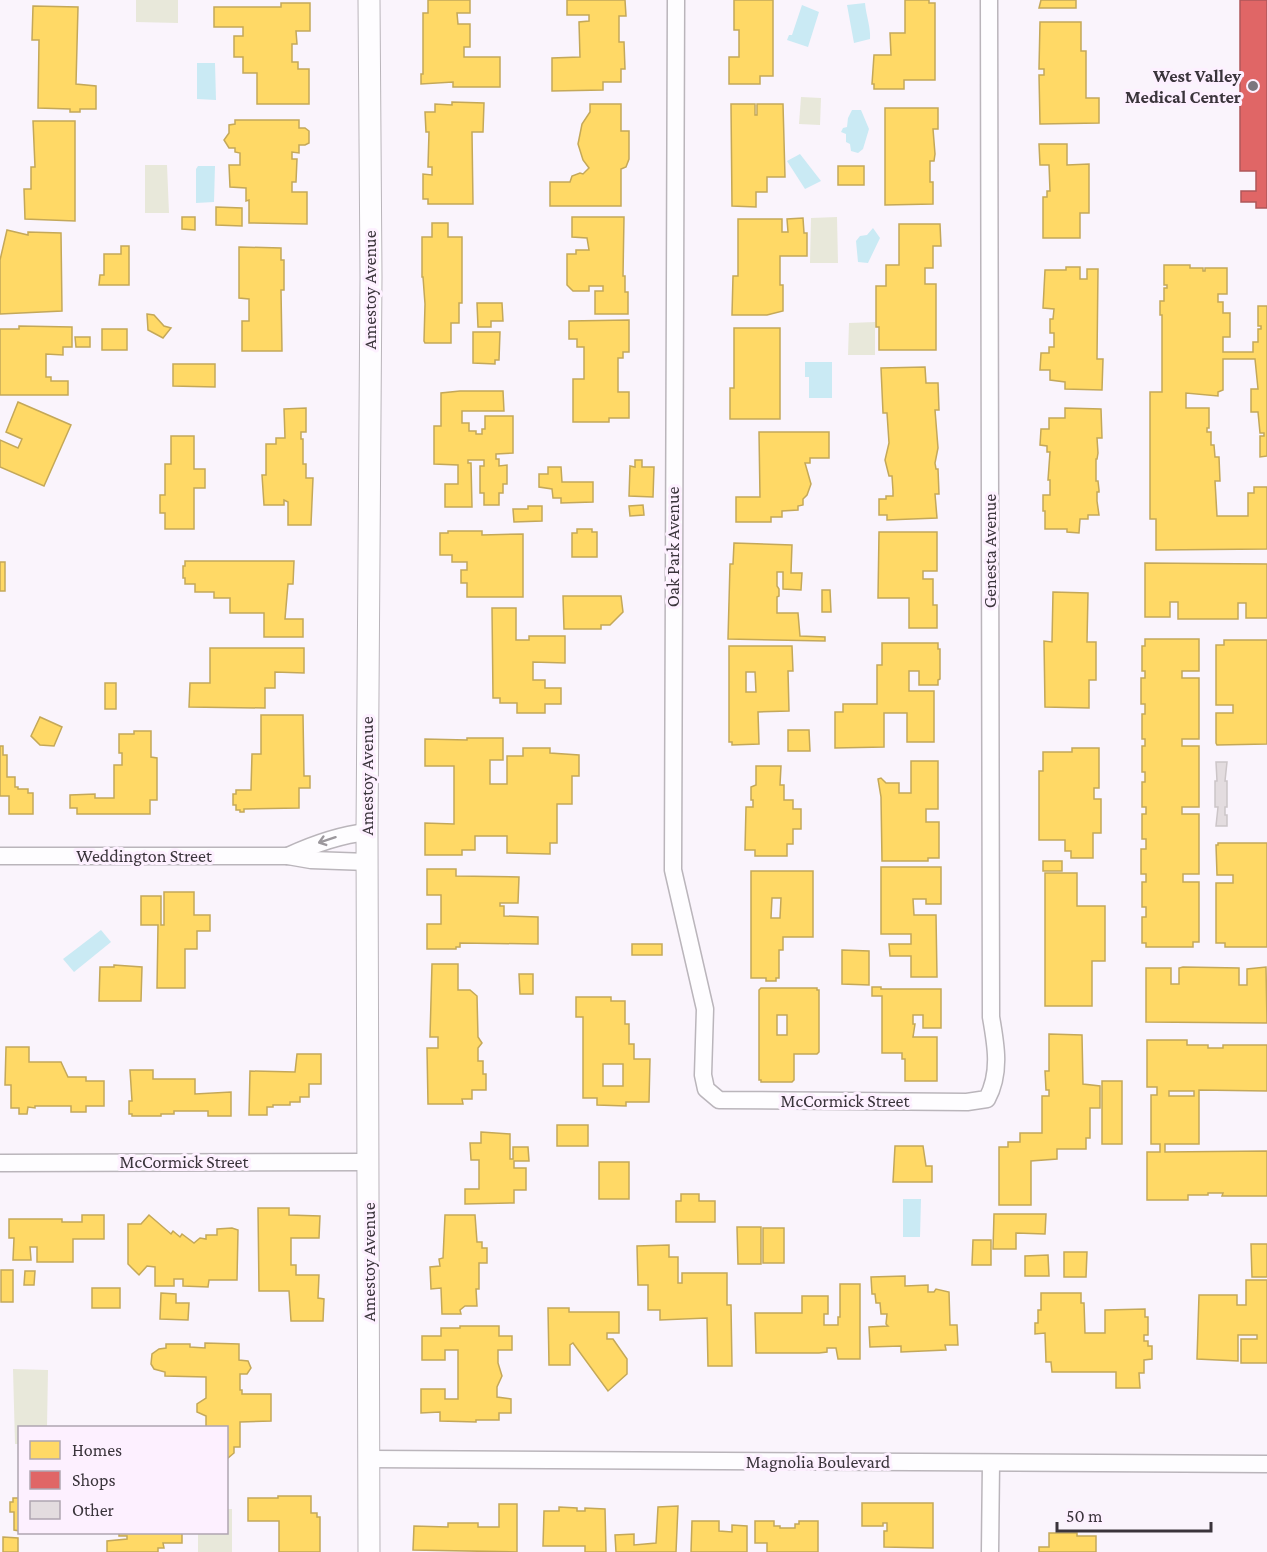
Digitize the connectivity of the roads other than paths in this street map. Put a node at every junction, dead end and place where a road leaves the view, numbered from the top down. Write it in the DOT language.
graph roads {
  1 [pos="369,0"];
  2 [pos="676,0"];
  3 [pos="989,0"];
  4 [pos="367,832"];
  5 [pos="0,856"];
  6 [pos="288,856"];
  7 [pos="368,862"];
  8 [pos="706,1089"];
  9 [pos="987,1099"];
  10 [pos="369,1162"];
  11 [pos="0,1163"];
  12 [pos="369,1459"];
  13 [pos="991,1463"];
  14 [pos="1267,1464"];
  15 [pos="369,1552"];
  16 [pos="990,1552"];
  1 -- 4 [label="street, Amestoy Avenue"];
  2 -- 8 [label="street, Oak Park Avenue"];
  3 -- 9 [label="street, Genesta Avenue"];
  4 -- 6 [label="street, Weddington Street, one-way"];
  4 -- 7 [label="street, Amestoy Avenue"];
  5 -- 6 [label="street, Weddington Street"];
  6 -- 7 [label="street, Weddington Street"];
  7 -- 10 [label="street, Amestoy Avenue"];
  8 -- 9 [label="street, McCormick Street"];
  10 -- 11 [label="street, McCormick Street"];
  10 -- 12 [label="street, Amestoy Avenue"];
  12 -- 13 [label="street, Magnolia Boulevard"];
  12 -- 15 [label="street, Amestoy Avenue"];
  13 -- 14 [label="street, Magnolia Boulevard"];
  13 -- 16 [label="street"];
}
